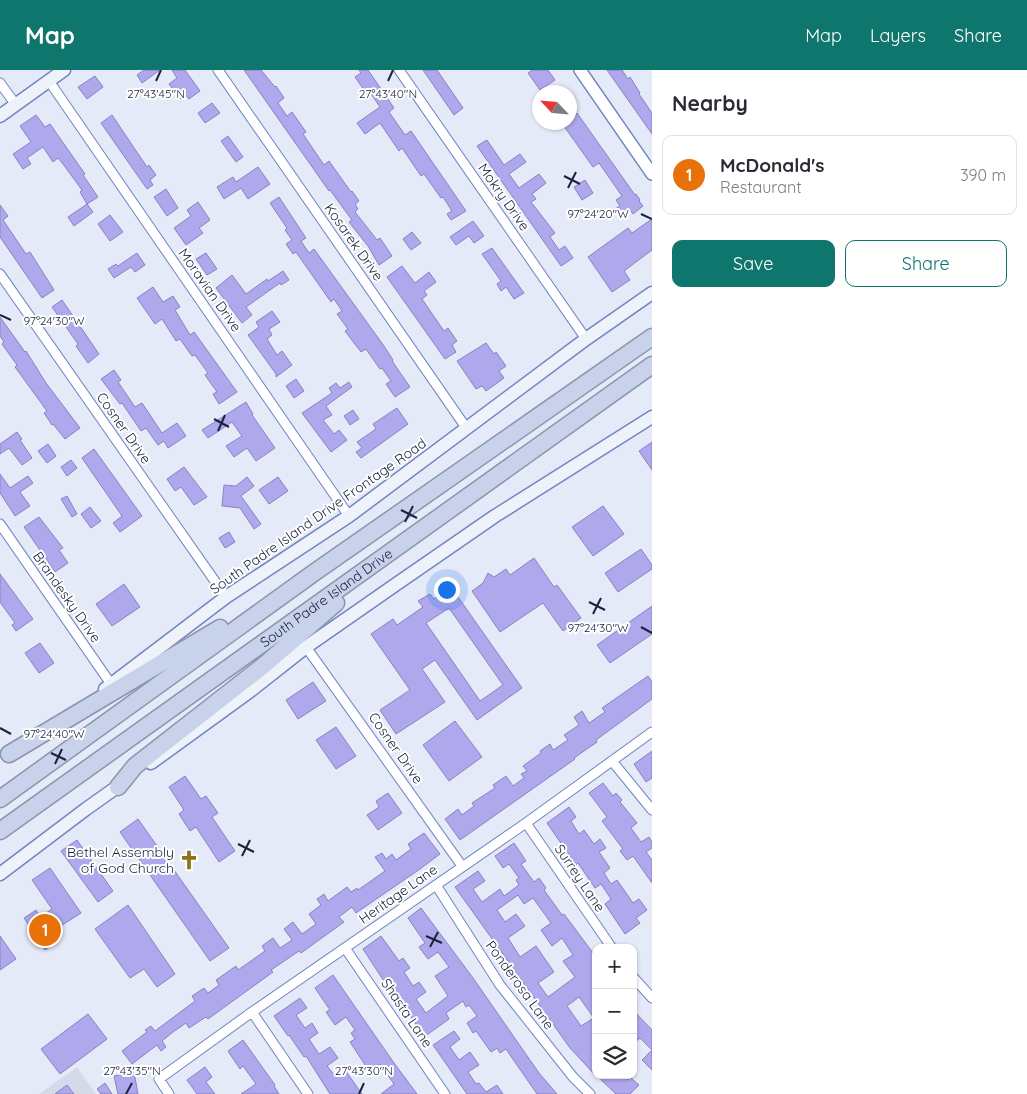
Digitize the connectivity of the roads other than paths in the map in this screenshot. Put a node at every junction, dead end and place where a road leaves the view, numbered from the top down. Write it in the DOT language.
graph roads {
  1 [pos="64,70"];
  2 [pos="218,70"];
  3 [pos="399,70"];
  4 [pos="580,70"];
  5 [pos="49,80"];
  6 [pos="0,83"];
  7 [pos="16,104"];
  8 [pos="0,116"];
  9 [pos="652,174"];
  10 [pos="0,274"];
  11 [pos="652,293"];
  12 [pos="652,337"];
  13 [pos="586,339"];
  14 [pos="652,365"];
  15 [pos="652,417"];
  16 [pos="467,429"];
  17 [pos="349,516"];
  18 [pos="0,524"];
  19 [pos="411,538"];
  20 [pos="315,572"];
  21 [pos="226,597"];
  22 [pos="306,647"];
  23 [pos="112,684"];
  24 [pos="652,732"];
  25 [pos="4,757"];
  26 [pos="612,761"];
  27 [pos="118,787"];
  28 [pos="0,799"];
  29 [pos="652,810"];
  30 [pos="526,823"];
  31 [pos="0,831"];
  32 [pos="462,866"];
  33 [pos="0,874"];
  34 [pos="436,885"];
  35 [pos="609,944"];
  36 [pos="345,948"];
  37 [pos="637,981"];
  38 [pos="652,998"];
  39 [pos="252,1012"];
  40 [pos="169,1094"];
  41 [pos="308,1094"];
  42 [pos="445,1094"];
  43 [pos="590,1094"];
  1 -- 5 [label="main road"];
  2 -- 16 [label="street, Kosarek Drive"];
  3 -- 13 [label="street, Mokry Drive"];
  4 -- 9 [label="street"];
  5 -- 7 [label="main road"];
  5 -- 17 [label="street, Moravian Drive"];
  6 -- 7 [label="street"];
  7 -- 8 [label="main road"];
  10 -- 21 [label="street, Cosner Drive"];
  11 -- 13 [label="main road, South Padre Island Drive Frontage Road"];
  12 -- 20 [label="highway, South Padre Island Drive"];
  13 -- 16 [label="main road, South Padre Island Drive Frontage Road"];
  14 -- 19 [label="highway, South Padre Island Drive"];
  15 -- 22 [label="main road"];
  16 -- 17 [label="main road, South Padre Island Drive Frontage Road"];
  17 -- 21 [label="main road, South Padre Island Drive Frontage Road"];
  18 -- 23 [label="street, Brandesky Drive"];
  19 -- 27 [label="highway"];
  19 -- 31 [label="highway, South Padre Island Drive"];
  20 -- 25 [label="highway"];
  20 -- 28 [label="highway, South Padre Island Drive"];
  21 -- 23 [label="main road, South Padre Island Drive Frontage Road"];
  22 -- 27 [label="main road"];
  22 -- 32 [label="street, Cosner Drive"];
  23 -- 25 [label="main road, South Padre Island Drive Frontage Road"];
  24 -- 26 [label="street, Heritage Lane"];
  26 -- 29 [label="street"];
  26 -- 30 [label="street, Heritage Lane"];
  27 -- 33 [label="main road"];
  30 -- 32 [label="street, Heritage Lane"];
  30 -- 35 [label="street, Surrey Lane"];
  32 -- 34 [label="street, Heritage Lane"];
  34 -- 36 [label="street, Heritage Lane"];
  34 -- 43 [label="street, Ponderosa Lane"];
  36 -- 39 [label="street, Heritage Lane"];
  36 -- 42 [label="street, Shasta Lane"];
  37 -- 38 [label="street"];
  39 -- 40 [label="street, Heritage Lane"];
  39 -- 41 [label="street"];
}
